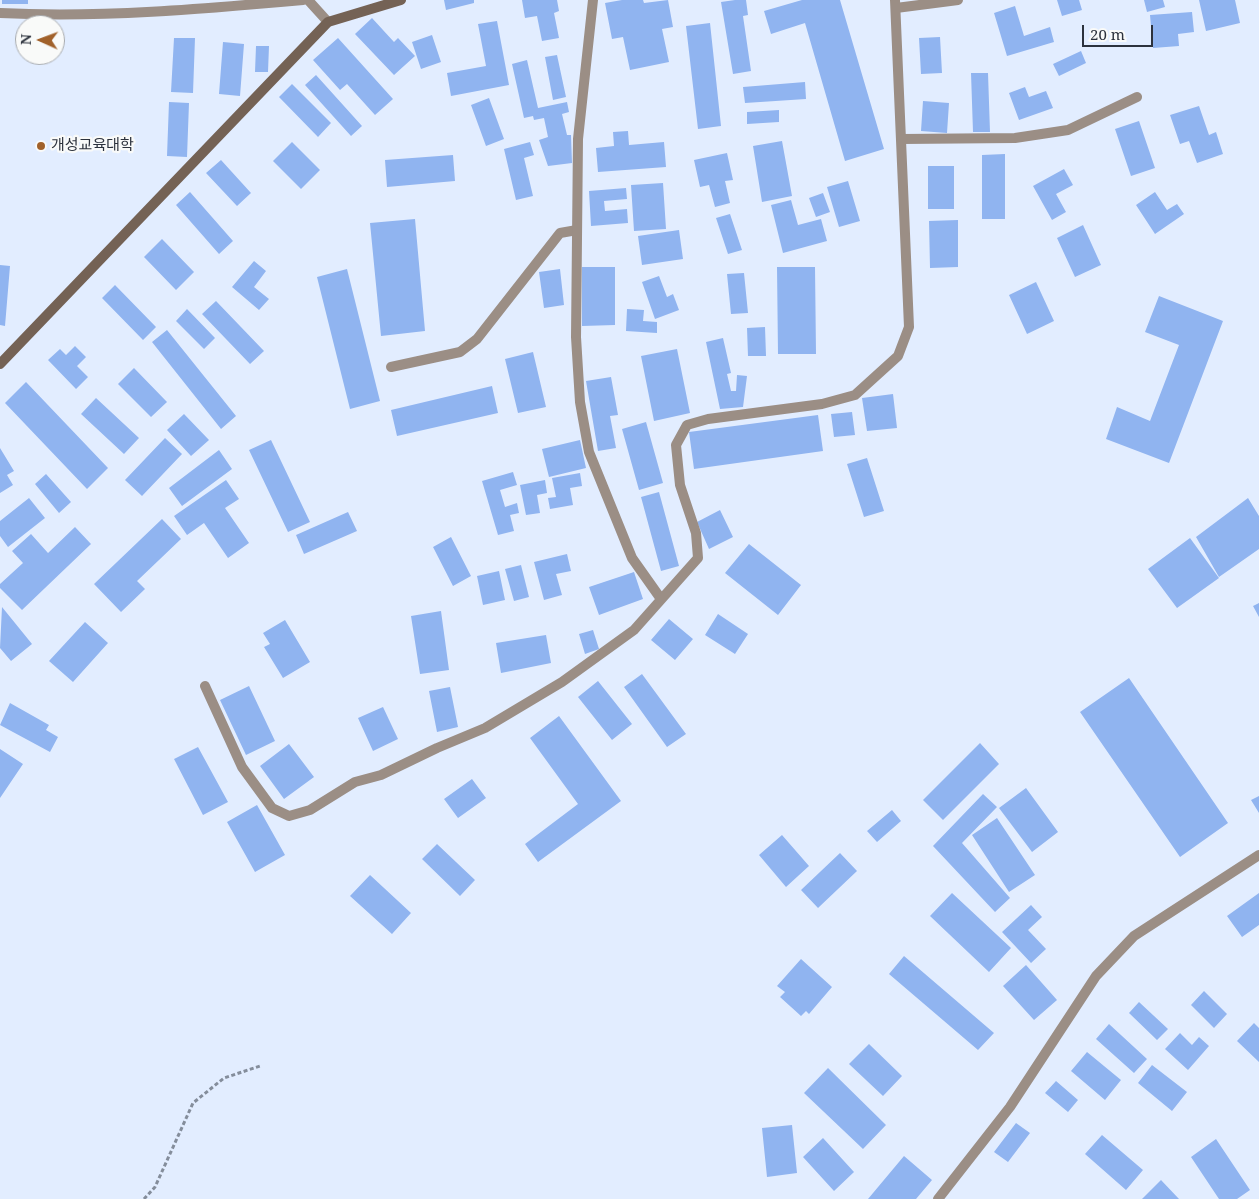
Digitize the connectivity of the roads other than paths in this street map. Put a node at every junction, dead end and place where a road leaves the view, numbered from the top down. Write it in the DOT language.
graph roads {
  1 [pos="304,0"];
  2 [pos="308,0"];
  3 [pos="401,0"];
  4 [pos="593,0"];
  5 [pos="958,0"];
  6 [pos="896,4"];
  7 [pos="0,14"];
  8 [pos="328,22"];
  9 [pos="1137,98"];
  10 [pos="902,139"];
  11 [pos="577,230"];
  12 [pos="0,364"];
  13 [pos="391,367"];
  14 [pos="662,599"];
  15 [pos="205,686"];
  16 [pos="1259,855"];
  17 [pos="938,1199"];
  1 -- 7 [label="street"];
  2 -- 8 [label="street"];
  3 -- 8 [label="street"];
  4 -- 11 [label="street"];
  5 -- 6 [label="street"];
  6 -- 10 [label="street"];
  8 -- 12 [label="street"];
  9 -- 10 [label="street"];
  10 -- 14 [label="street"];
  11 -- 13 [label="street"];
  11 -- 14 [label="street"];
  14 -- 15 [label="street"];
  16 -- 17 [label="street"];
}
